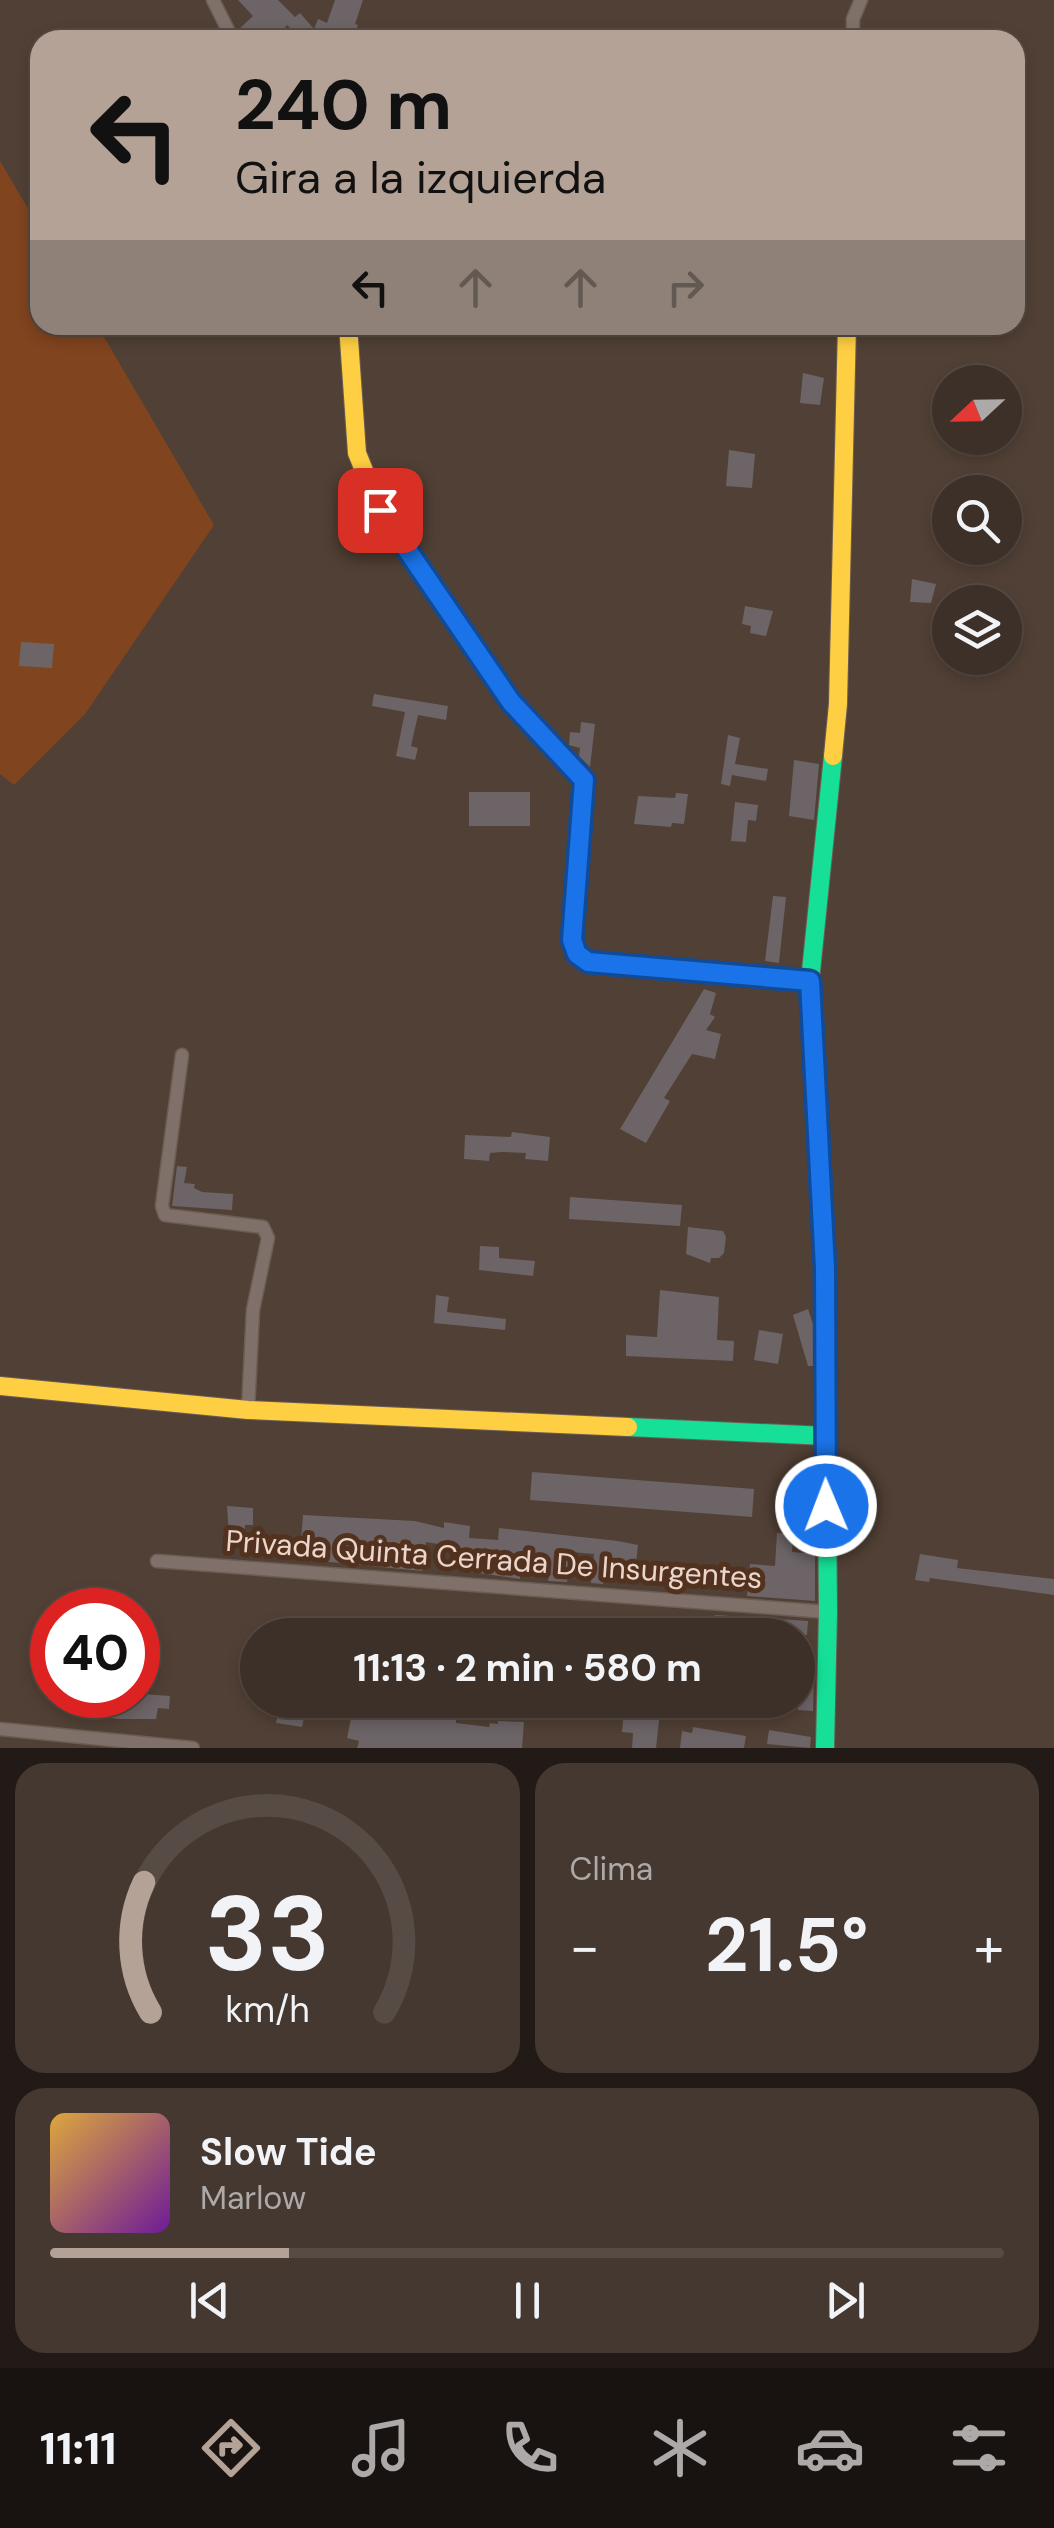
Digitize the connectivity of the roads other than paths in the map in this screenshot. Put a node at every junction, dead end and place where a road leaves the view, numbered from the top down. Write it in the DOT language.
graph roads {
  1 [pos="213,0"];
  2 [pos="860,0"];
  3 [pos="228,30"];
  4 [pos="853,30"];
  5 [pos="349,335"];
  6 [pos="848,335"];
  7 [pos="810,981"];
  8 [pos="182,1055"];
  9 [pos="0,1386"];
  10 [pos="248,1410"];
  11 [pos="826,1436"];
  12 [pos="157,1561"];
  13 [pos="828,1612"];
  14 [pos="0,1728"];
  15 [pos="194,1748"];
  16 [pos="825,1748"];
  1 -- 3 [label="street"];
  2 -- 4 [label="street"];
  5 -- 7 [label="street"];
  6 -- 7 [label="street"];
  7 -- 11 [label="street"];
  8 -- 10 [label="street"];
  9 -- 10 [label="street"];
  10 -- 11 [label="street"];
  11 -- 13 [label="street"];
  12 -- 13 [label="street, Privada Quinta Cerrada De Insurgentes"];
  13 -- 16 [label="street"];
  14 -- 15 [label="street"];
}
